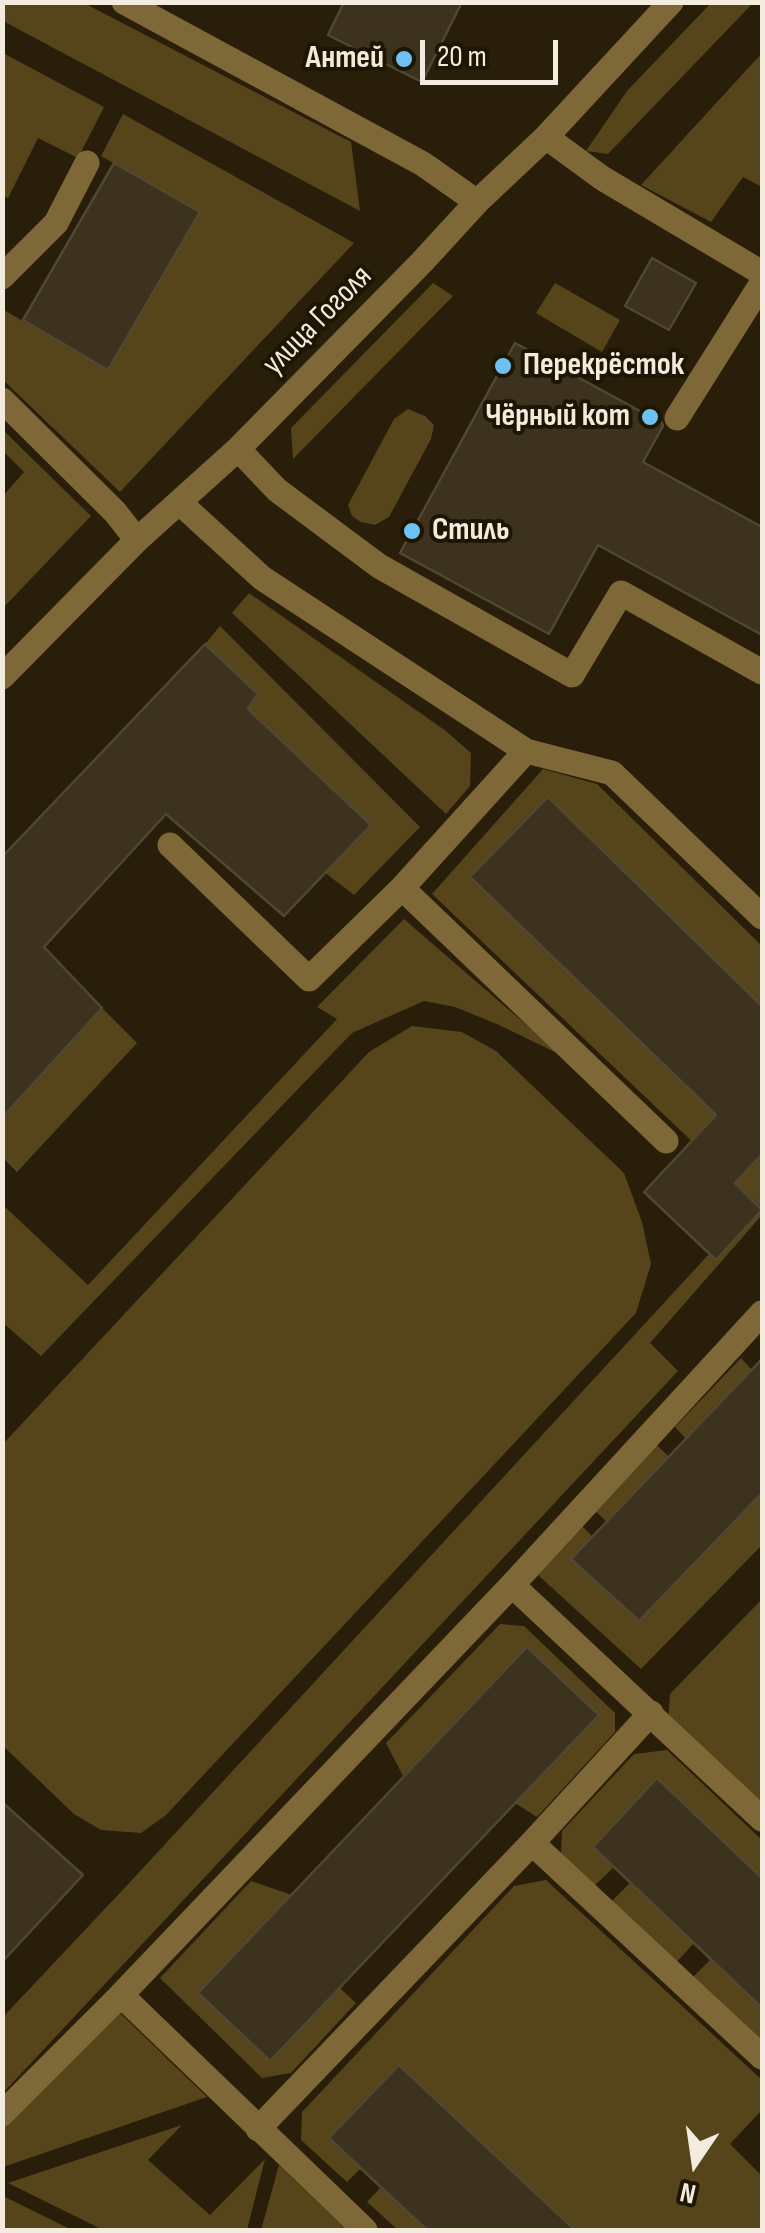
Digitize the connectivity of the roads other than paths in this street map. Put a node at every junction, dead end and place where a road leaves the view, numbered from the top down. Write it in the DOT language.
graph roads {
  1 [pos="124,2"];
  2 [pos="671,2"];
  3 [pos="546,138"];
  4 [pos="86,162"];
  5 [pos="477,202"];
  6 [pos="762,273"];
  7 [pos="2,278"];
  8 [pos="762,283"];
  9 [pos="2,400"];
  10 [pos="677,418"];
  11 [pos="238,450"];
  12 [pos="180,503"];
  13 [pos="137,540"];
  14 [pos="762,672"];
  15 [pos="2,676"];
  16 [pos="526,751"];
  17 [pos="170,845"];
  18 [pos="402,888"];
  19 [pos="762,916"];
  20 [pos="666,1141"];
  21 [pos="762,1313"];
  22 [pos="512,1585"];
  23 [pos="651,1713"];
  24 [pos="762,1818"];
  25 [pos="532,1842"];
  26 [pos="121,1995"];
  27 [pos="762,2057"];
  28 [pos="2,2114"];
  29 [pos="258,2129"];
  30 [pos="365,2230"];
  1 -- 5 [label="street"];
  2 -- 3 [label="street, улица Гоголя"];
  3 -- 5 [label="street, улица Гоголя"];
  3 -- 6 [label="street"];
  4 -- 7 [label="street"];
  5 -- 11 [label="street, улица Гоголя"];
  8 -- 10 [label="street"];
  9 -- 13 [label="street"];
  11 -- 12 [label="street, улица Гоголя"];
  11 -- 14 [label="street"];
  12 -- 13 [label="street, улица Гоголя"];
  12 -- 16 [label="street"];
  13 -- 15 [label="street, улица Гоголя"];
  16 -- 18 [label="street"];
  16 -- 19 [label="street"];
  17 -- 18 [label="street"];
  18 -- 20 [label="street"];
  21 -- 22 [label="street"];
  22 -- 23 [label="street"];
  22 -- 26 [label="street"];
  23 -- 24 [label="street"];
  23 -- 25 [label="street"];
  25 -- 27 [label="street"];
  25 -- 29 [label="street"];
  26 -- 28 [label="street"];
  26 -- 29 [label="street"];
  29 -- 30 [label="street"];
}
